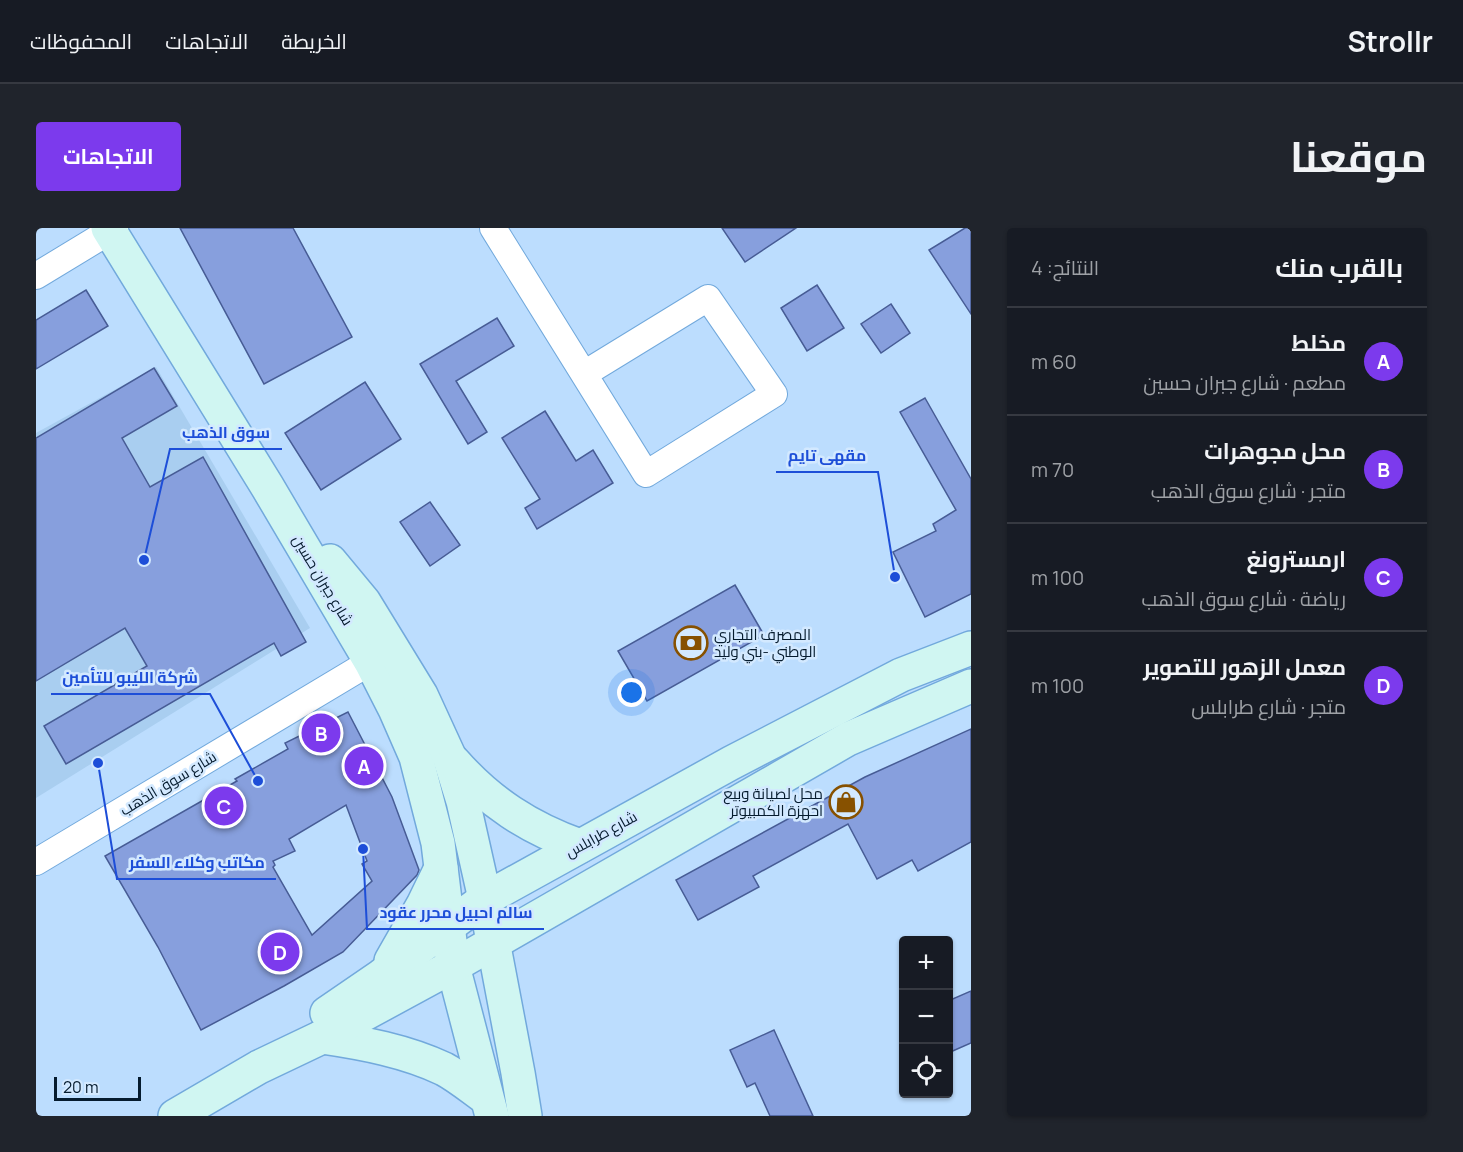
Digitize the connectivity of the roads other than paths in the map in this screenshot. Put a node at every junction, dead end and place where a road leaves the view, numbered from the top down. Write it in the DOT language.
graph roads {
  1 [pos="493,228"];
  2 [pos="111,229"];
  3 [pos="36,276"];
  4 [pos="584,374"];
  5 [pos="971,648"];
  6 [pos="382,655"];
  7 [pos="971,686"];
  8 [pos="449,756"];
  9 [pos="580,846"];
  10 [pos="36,862"];
  11 [pos="441,868"];
  12 [pos="485,899"];
  13 [pos="545,913"];
  14 [pos="448,926"];
  15 [pos="492,943"];
  16 [pos="453,966"];
  17 [pos="381,976"];
  18 [pos="505,1002"];
  19 [pos="322,1037"];
  20 [pos="259,1067"];
  21 [pos="489,1107"];
  22 [pos="175,1116"];
  23 [pos="525,1116"];
  1 -- 4 [label="street"];
  2 -- 3 [label="street"];
  2 -- 6 [label="main road"];
  4 -- 4 [label="street"];
  5 -- 9 [label="main road, شارع طرابلس"];
  6 -- 8 [label="main road"];
  6 -- 10 [label="street, شارع سوق الذهب"];
  6 -- 11 [label="main road"];
  7 -- 13 [label="main road, شارع طرابلس"];
  8 -- 9 [label="main road"];
  8 -- 12 [label="main road"];
  9 -- 12 [label="main road, شارع طرابلس"];
  11 -- 14 [label="main road"];
  11 -- 17 [label="main road"];
  12 -- 14 [label="main road, شارع طرابلس"];
  12 -- 15 [label="main road"];
  13 -- 15 [label="main road, شارع طرابلس"];
  13 -- 18 [label="main road"];
  14 -- 16 [label="main road"];
  14 -- 17 [label="main road, شارع طرابلس"];
  15 -- 16 [label="main road, شارع طرابلس"];
  15 -- 18 [label="main road"];
  16 -- 19 [label="main road, شارع طرابلس"];
  16 -- 21 [label="main road"];
  17 -- 20 [label="main road, شارع طرابلس"];
  18 -- 23 [label="main road"];
  19 -- 20 [label="main road, شارع طرابلس"];
  19 -- 21 [label="main road"];
  20 -- 22 [label="main road, شارع طرابلس"];
}
